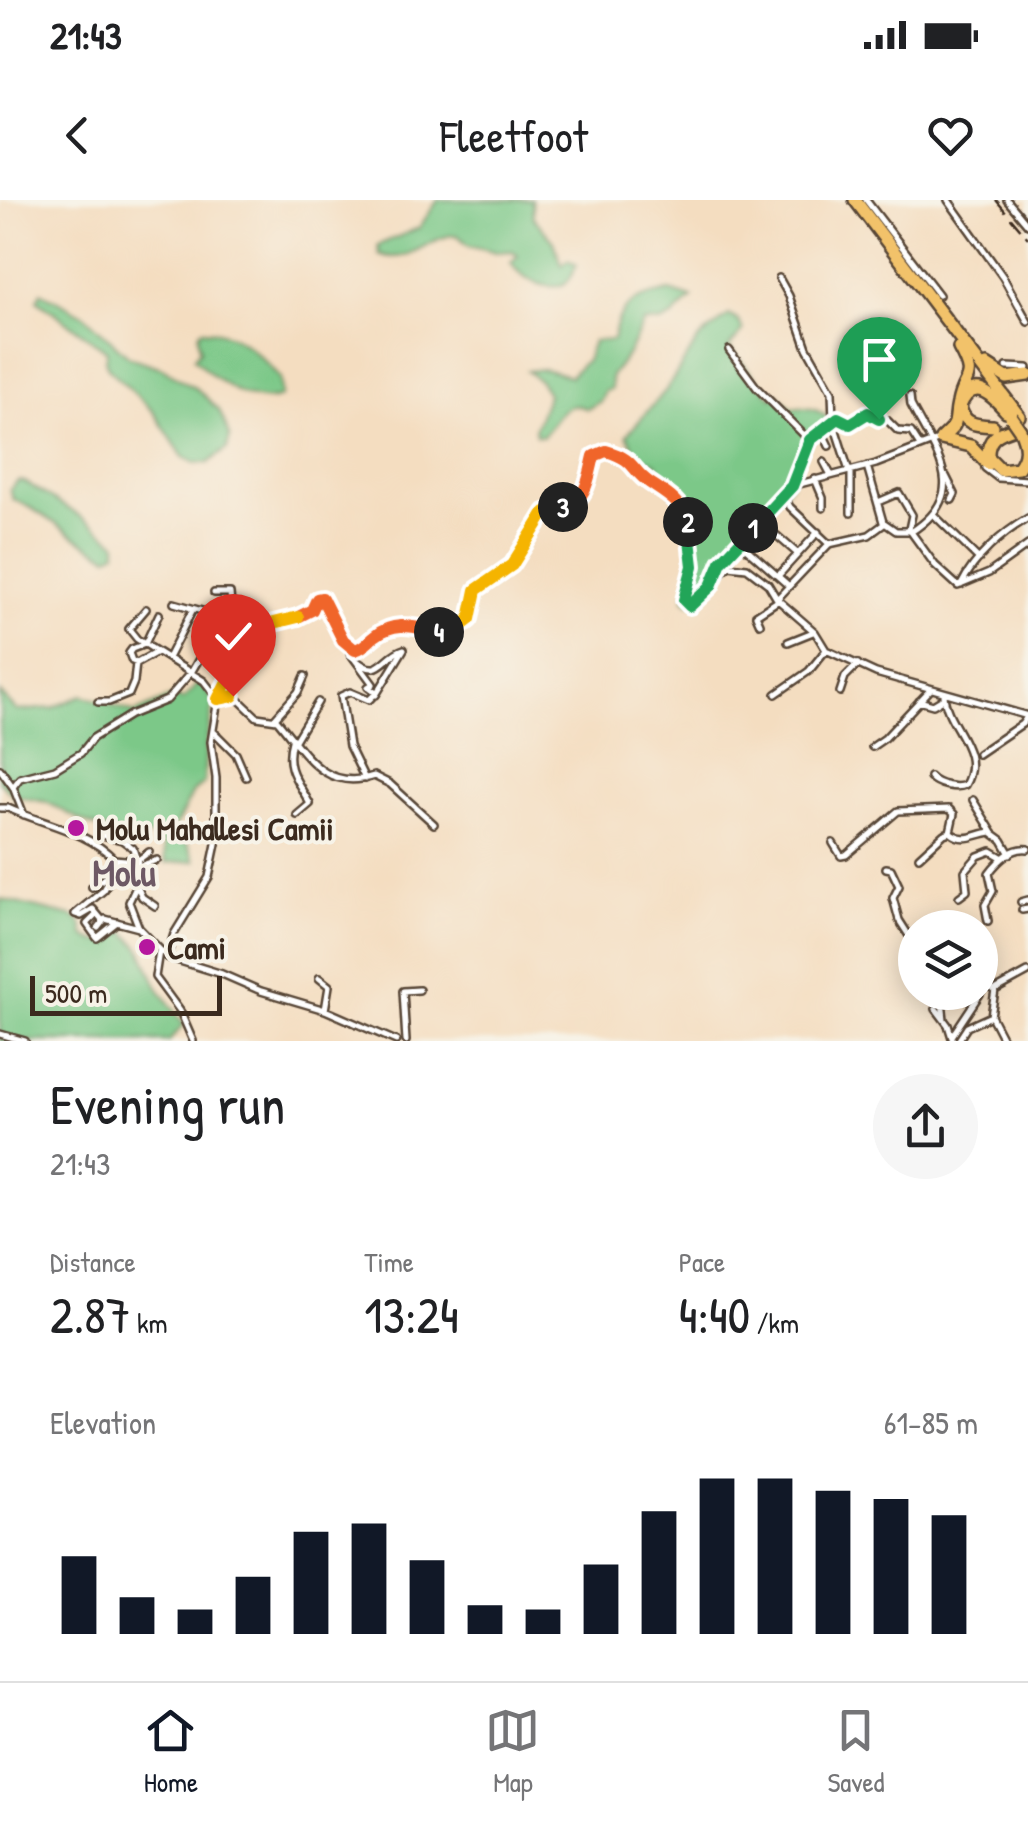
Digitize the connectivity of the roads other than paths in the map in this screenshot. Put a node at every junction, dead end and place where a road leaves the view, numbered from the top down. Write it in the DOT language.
graph roads {
  1 [pos="853,200"];
  2 [pos="866,200"];
  3 [pos="948,200"];
  4 [pos="1007,200"];
  5 [pos="1028,225"];
  6 [pos="779,278"];
  7 [pos="940,295"];
  8 [pos="1028,322"];
  9 [pos="950,330"];
  10 [pos="728,350"];
  11 [pos="1007,368"];
  12 [pos="1028,374"];
  13 [pos="910,396"];
  14 [pos="833,421"];
  15 [pos="993,426"];
  16 [pos="1023,427"];
  17 [pos="822,431"];
  18 [pos="810,440"];
  19 [pos="942,440"];
  20 [pos="829,446"];
  21 [pos="920,446"];
  22 [pos="824,462"];
  23 [pos="868,466"];
  24 [pos="850,471"];
  25 [pos="946,474"];
  26 [pos="831,475"];
  27 [pos="1028,477"];
  28 [pos="815,479"];
  29 [pos="792,486"];
  30 [pos="783,494"];
  31 [pos="952,500"];
  32 [pos="878,502"];
  33 [pos="823,508"];
  34 [pos="851,513"];
  35 [pos="934,515"];
  36 [pos="1028,518"];
  37 [pos="760,522"];
  38 [pos="884,524"];
  39 [pos="818,532"];
  40 [pos="910,532"];
  41 [pos="740,544"];
  42 [pos="828,544"];
  43 [pos="1028,545"];
  44 [pos="798,554"];
  45 [pos="979,559"];
  46 [pos="778,576"];
  47 [pos="712,580"];
  48 [pos="961,585"];
  49 [pos="789,586"];
  50 [pos="214,593"];
  51 [pos="778,599"];
  52 [pos="174,603"];
  53 [pos="193,608"];
  54 [pos="146,610"];
  55 [pos="159,614"];
  56 [pos="232,616"];
  57 [pos="223,618"];
  58 [pos="760,624"];
  59 [pos="256,626"];
  60 [pos="814,632"];
  61 [pos="788,642"];
  62 [pos="145,644"];
  63 [pos="348,649"];
  64 [pos="826,650"];
  65 [pos="130,651"];
  66 [pos="158,652"];
  67 [pos="168,658"];
  68 [pos="122,660"];
  69 [pos="136,663"];
  70 [pos="858,664"];
  71 [pos="192,671"];
  72 [pos="305,676"];
  73 [pos="930,689"];
  74 [pos="840,692"];
  75 [pos="776,694"];
  76 [pos="376,695"];
  77 [pos="944,696"];
  78 [pos="218,699"];
  79 [pos="919,701"];
  80 [pos="98,702"];
  81 [pos="318,702"];
  82 [pos="1028,716"];
  83 [pos="274,719"];
  84 [pos="213,732"];
  85 [pos="293,741"];
  86 [pos="872,747"];
  87 [pos="978,754"];
  88 [pos="0,769"];
  89 [pos="246,777"];
  90 [pos="930,777"];
  91 [pos="365,779"];
  92 [pos="13,787"];
  93 [pos="973,800"];
  94 [pos="0,808"];
  95 [pos="24,815"];
  96 [pos="297,815"];
  97 [pos="434,824"];
  98 [pos="950,832"];
  99 [pos="993,833"];
  100 [pos="102,835"];
  101 [pos="833,843"];
  102 [pos="1028,849"];
  103 [pos="149,852"];
  104 [pos="1010,854"];
  105 [pos="919,857"];
  106 [pos="114,858"];
  107 [pos="1003,858"];
  108 [pos="157,860"];
  109 [pos="138,864"];
  110 [pos="886,868"];
  111 [pos="112,876"];
  112 [pos="136,883"];
  113 [pos="92,887"];
  114 [pos="959,897"];
  115 [pos="155,906"];
  116 [pos="985,910"];
  117 [pos="898,914"];
  118 [pos="96,915"];
  119 [pos="103,921"];
  120 [pos="117,922"];
  121 [pos="98,928"];
  122 [pos="138,928"];
  123 [pos="159,951"];
  124 [pos="167,957"];
  125 [pos="1028,972"];
  126 [pos="318,978"];
  127 [pos="998,988"];
  128 [pos="418,990"];
  129 [pos="324,1010"];
  130 [pos="937,1010"];
  131 [pos="942,1010"];
  132 [pos="970,1010"];
  133 [pos="992,1010"];
  134 [pos="991,1016"];
  135 [pos="947,1024"];
  136 [pos="0,1034"];
  137 [pos="954,1039"];
  138 [pos="25,1041"];
  139 [pos="193,1041"];
  140 [pos="396,1041"];
  141 [pos="406,1041"];
  142 [pos="1004,1041"];
  1 -- 9 [label="highway"];
  2 -- 7 [label="street"];
  3 -- 8 [label="street"];
  4 -- 5 [label="street"];
  6 -- 14 [label="street"];
  9 -- 12 [label="highway"];
  9 -- 16 [label="highway"];
  9 -- 19 [label="highway"];
  10 -- 18 [label="street"];
  11 -- 12 [label="street"];
  12 -- 16 [label="highway"];
  13 -- 19 [label="street"];
  14 -- 17 [label="street"];
  14 -- 21 [label="street"];
  14 -- 24 [label="street"];
  15 -- 16 [label="highway"];
  15 -- 16 [label="highway"];
  15 -- 19 [label="highway"];
  16 -- 19 [label="highway"];
  17 -- 18 [label="street"];
  17 -- 20 [label="street"];
  18 -- 29 [label="street"];
  19 -- 21 [label="street"];
  19 -- 25 [label="street"];
  19 -- 27 [label="highway"];
  21 -- 23 [label="street"];
  22 -- 26 [label="street"];
  23 -- 24 [label="street"];
  23 -- 32 [label="street"];
  24 -- 26 [label="street"];
  24 -- 34 [label="street"];
  25 -- 31 [label="street"];
  25 -- 35 [label="street"];
  26 -- 28 [label="street"];
  28 -- 29 [label="street"];
  28 -- 33 [label="street"];
  29 -- 30 [label="street"];
  30 -- 37 [label="street"];
  30 -- 39 [label="street"];
  32 -- 38 [label="street"];
  32 -- 40 [label="street"];
  35 -- 40 [label="street"];
  35 -- 45 [label="street"];
  36 -- 45 [label="street"];
  37 -- 41 [label="street"];
  37 -- 44 [label="street"];
  38 -- 40 [label="street"];
  38 -- 42 [label="street"];
  39 -- 42 [label="street"];
  39 -- 44 [label="street"];
  40 -- 48 [label="street"];
  41 -- 46 [label="street"];
  41 -- 47 [label="street"];
  42 -- 49 [label="street"];
  43 -- 48 [label="street"];
  44 -- 46 [label="street"];
  45 -- 48 [label="street"];
  46 -- 49 [label="street"];
  47 -- 51 [label="street"];
  47 -- 63 [label="street"];
  49 -- 51 [label="street"];
  50 -- 56 [label="street"];
  51 -- 58 [label="street"];
  51 -- 60 [label="street"];
  52 -- 53 [label="street"];
  53 -- 57 [label="street"];
  53 -- 67 [label="street"];
  54 -- 62 [label="street"];
  55 -- 62 [label="street"];
  56 -- 57 [label="street"];
  56 -- 59 [label="street"];
  57 -- 71 [label="street"];
  59 -- 63 [label="street"];
  59 -- 78 [label="street"];
  60 -- 61 [label="street"];
  60 -- 64 [label="street"];
  62 -- 65 [label="street"];
  62 -- 66 [label="street"];
  63 -- 76 [label="street"];
  63 -- 76 [label="street"];
  64 -- 70 [label="street"];
  64 -- 75 [label="street"];
  65 -- 68 [label="street"];
  65 -- 69 [label="street"];
  66 -- 67 [label="street"];
  66 -- 69 [label="street"];
  67 -- 71 [label="street"];
  69 -- 80 [label="street"];
  70 -- 73 [label="street"];
  70 -- 74 [label="street"];
  71 -- 78 [label="street"];
  71 -- 92 [label="street"];
  72 -- 83 [label="street"];
  73 -- 77 [label="street"];
  73 -- 79 [label="street"];
  76 -- 91 [label="street"];
  77 -- 79 [label="street"];
  77 -- 82 [label="street"];
  77 -- 90 [label="street"];
  78 -- 83 [label="street"];
  78 -- 84 [label="street"];
  79 -- 86 [label="street"];
  81 -- 85 [label="street"];
  82 -- 87 [label="street"];
  83 -- 85 [label="street"];
  84 -- 89 [label="street"];
  84 -- 124 [label="street"];
  85 -- 91 [label="street"];
  85 -- 96 [label="street"];
  88 -- 92 [label="street"];
  91 -- 97 [label="street"];
  92 -- 95 [label="street"];
  93 -- 99 [label="street"];
  94 -- 95 [label="street"];
  95 -- 106 [label="street"];
  98 -- 99 [label="street"];
  98 -- 101 [label="street"];
  98 -- 105 [label="street"];
  99 -- 104 [label="street"];
  100 -- 109 [label="street"];
  102 -- 104 [label="street"];
  103 -- 109 [label="street"];
  104 -- 107 [label="street"];
  106 -- 109 [label="street"];
  106 -- 111 [label="street"];
  107 -- 114 [label="street"];
  107 -- 116 [label="street"];
  108 -- 109 [label="street"];
  109 -- 112 [label="street"];
  110 -- 117 [label="street"];
  111 -- 113 [label="street"];
  111 -- 118 [label="street"];
  112 -- 115 [label="street"];
  112 -- 122 [label="street"];
  118 -- 119 [label="street"];
  118 -- 120 [label="street"];
  119 -- 120 [label="street"];
  119 -- 121 [label="street"];
  120 -- 122 [label="street"];
  122 -- 123 [label="street"];
  123 -- 124 [label="street"];
  123 -- 139 [label="street"];
  124 -- 129 [label="street"];
  125 -- 127 [label="street"];
  126 -- 129 [label="street"];
  128 -- 141 [label="street"];
  129 -- 140 [label="street"];
  130 -- 135 [label="street"];
  131 -- 135 [label="street"];
  132 -- 137 [label="street"];
  133 -- 134 [label="street"];
  134 -- 137 [label="street"];
  134 -- 142 [label="street"];
  135 -- 137 [label="street"];
  136 -- 138 [label="street"];
}
